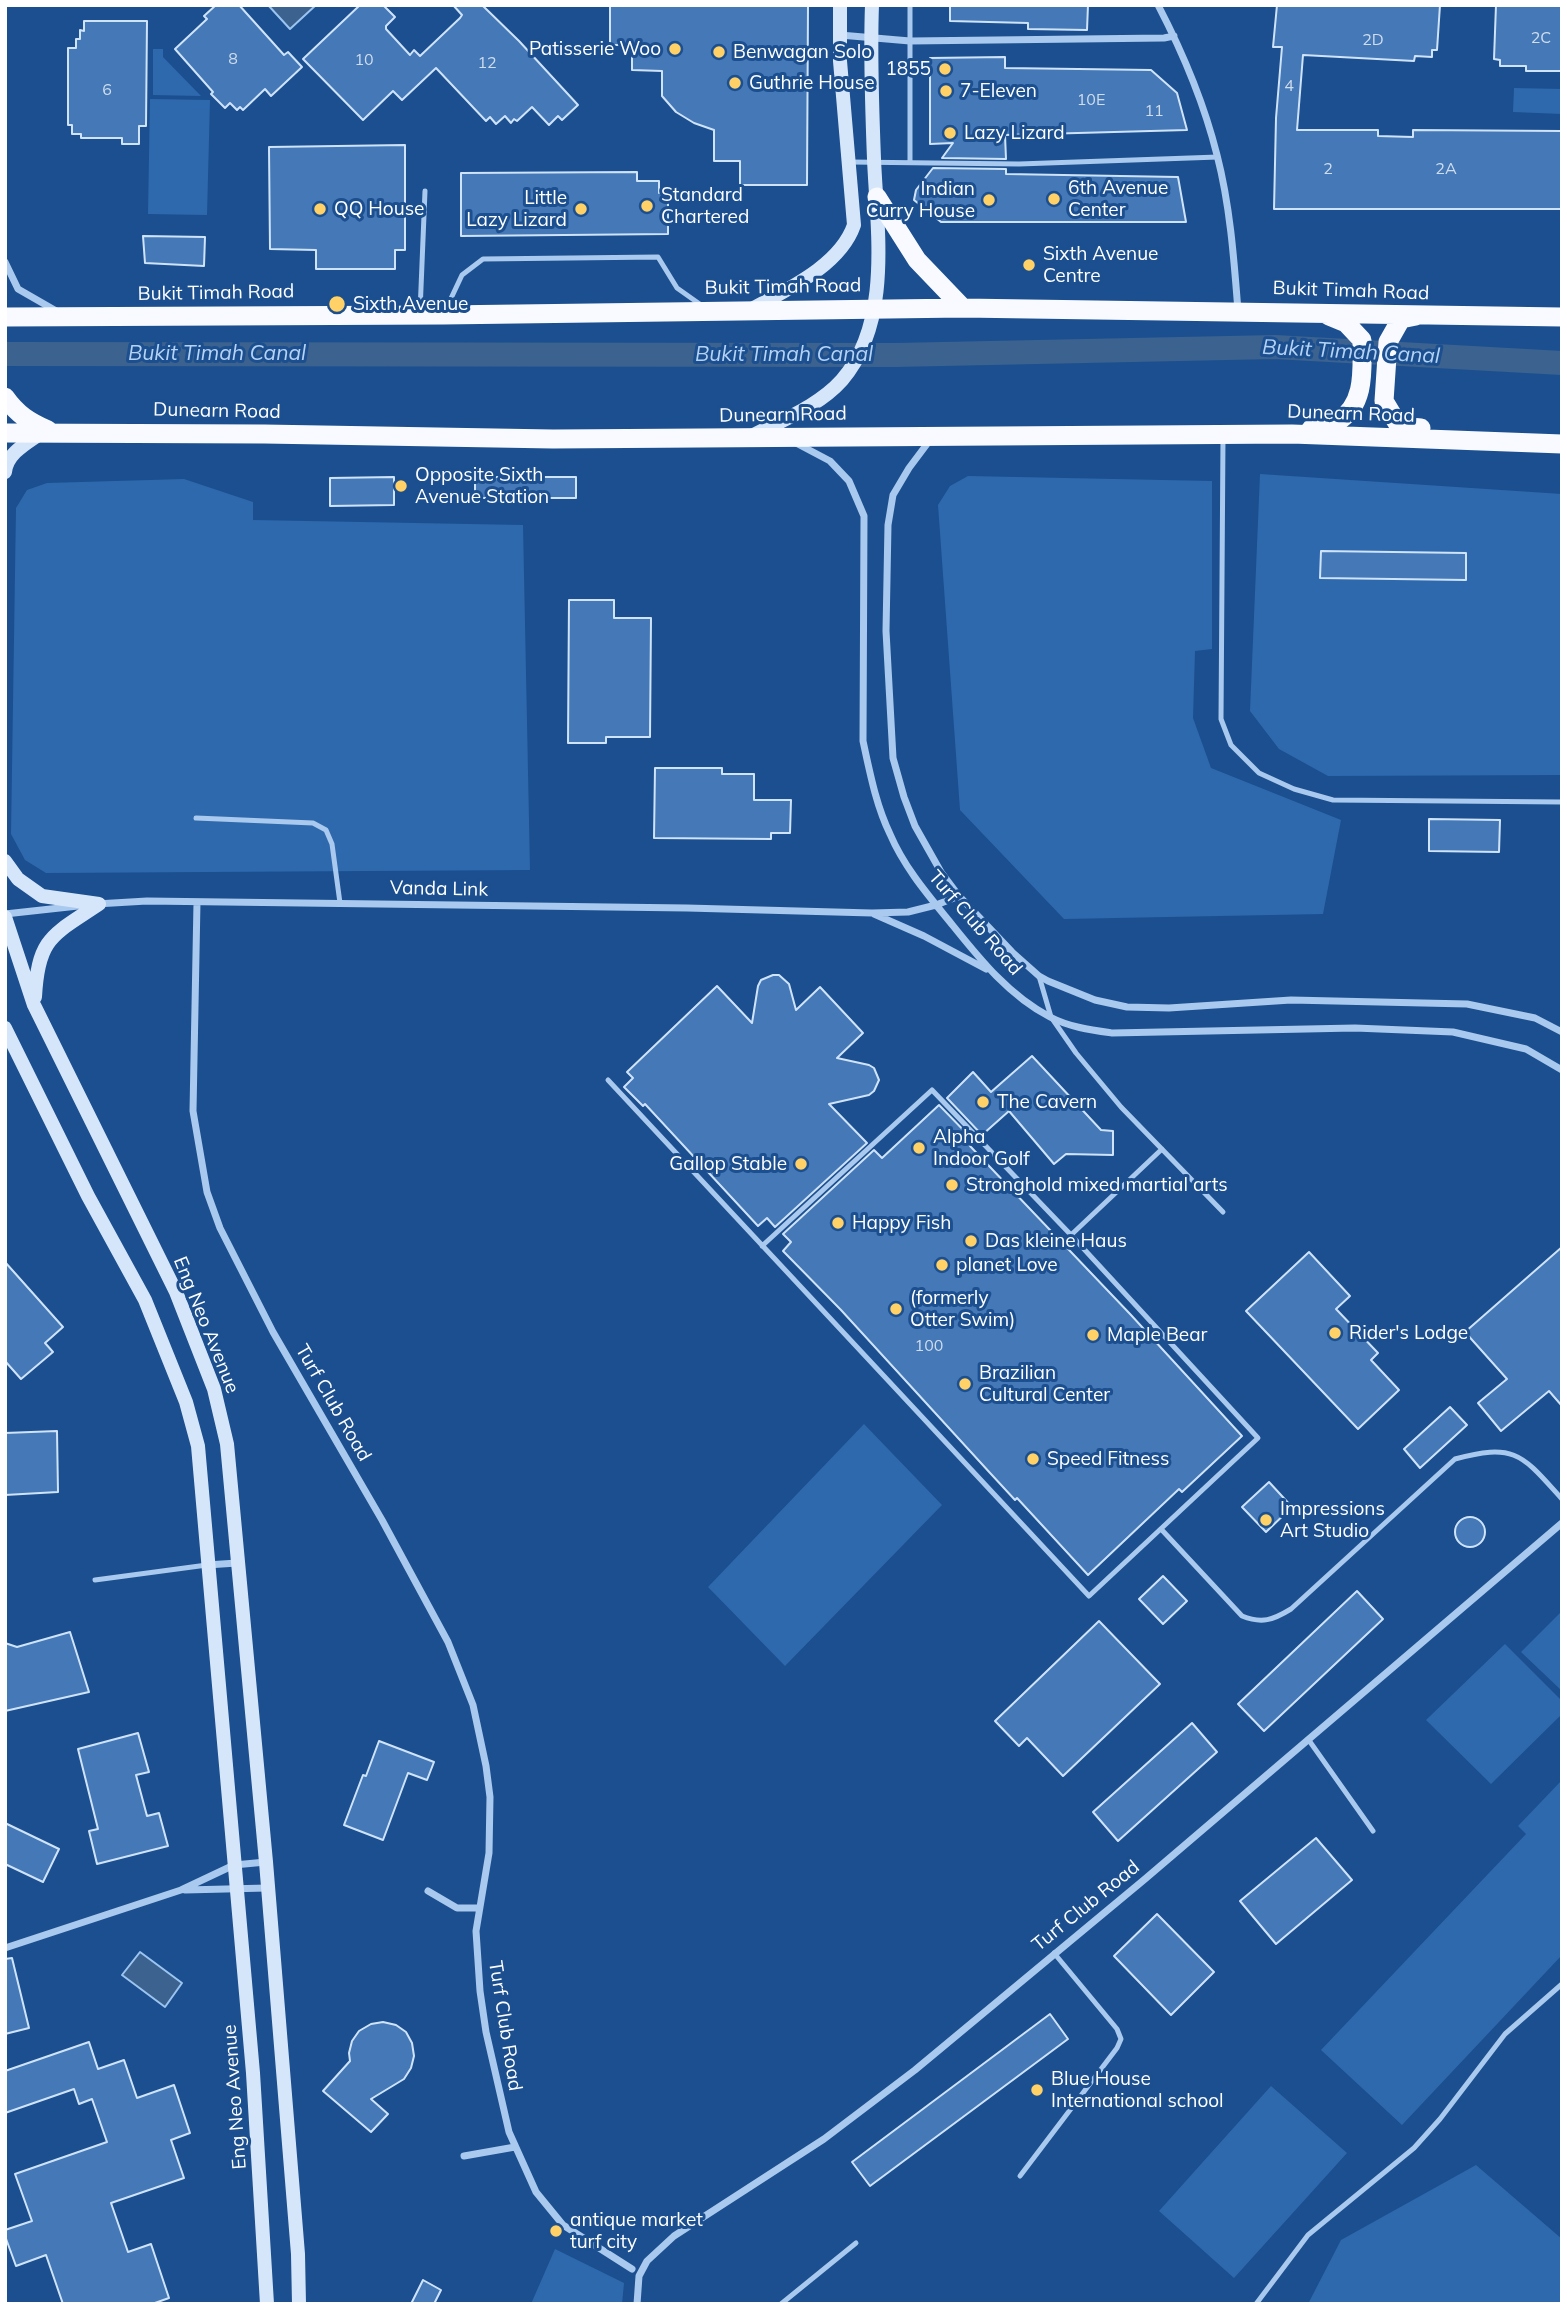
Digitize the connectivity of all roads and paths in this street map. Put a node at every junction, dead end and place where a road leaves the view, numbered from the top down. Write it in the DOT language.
graph roads {
  1 [pos="840,5"];
  2 [pos="872,5"];
  3 [pos="910,5"];
  4 [pos="1158,5"];
  5 [pos="840,35"];
  6 [pos="871,36"];
  7 [pos="1174,36"];
  8 [pos="910,41"];
  9 [pos="1218,157"];
  10 [pos="910,161"];
  11 [pos="850,162"];
  12 [pos="874,162"];
  13 [pos="425,191"];
  14 [pos="877,197"];
  15 [pos="5,262"];
  16 [pos="873,308"];
  17 [pos="962,308"];
  18 [pos="749,311"];
  19 [pos="1238,311"];
  20 [pos="710,312"];
  21 [pos="1321,314"];
  22 [pos="443,315"];
  23 [pos="420,316"];
  24 [pos="1418,316"];
  25 [pos="5,317"];
  26 [pos="1562,317"];
  27 [pos="68,318"];
  28 [pos="9,403"];
  29 [pos="5,433"];
  30 [pos="48,433"];
  31 [pos="1292,434"];
  32 [pos="1223,435"];
  33 [pos="933,436"];
  34 [pos="748,438"];
  35 [pos="786,438"];
  36 [pos="1562,439"];
  37 [pos="1562,444"];
  38 [pos="5,472"];
  39 [pos="1562,802"];
  40 [pos="196,818"];
  41 [pos="5,861"];
  42 [pos="959,896"];
  43 [pos="197,902"];
  44 [pos="340,903"];
  45 [pos="99,904"];
  46 [pos="936,905"];
  47 [pos="872,913"];
  48 [pos="5,915"];
  49 [pos="990,971"];
  50 [pos="1039,976"];
  51 [pos="34,1005"];
  52 [pos="1051,1017"];
  53 [pos="5,1028"];
  54 [pos="1562,1032"];
  55 [pos="1562,1070"];
  56 [pos="608,1080"];
  57 [pos="1162,1149"];
  58 [pos="1223,1212"];
  59 [pos="1071,1235"];
  60 [pos="762,1246"];
  61 [pos="1562,1499"];
  62 [pos="1562,1523"];
  63 [pos="1161,1529"];
  64 [pos="238,1562"];
  65 [pos="207,1565"];
  66 [pos="95,1580"];
  67 [pos="1308,1739"];
  68 [pos="1373,1831"];
  69 [pos="266,1862"];
  70 [pos="234,1865"];
  71 [pos="236,1887"];
  72 [pos="268,1888"];
  73 [pos="181,1890"];
  74 [pos="428,1891"];
  75 [pos="480,1908"];
  76 [pos="5,1948"];
  77 [pos="1054,1954"];
  78 [pos="1562,1984"];
  79 [pos="515,2147"];
  80 [pos="464,2156"];
  81 [pos="1020,2176"];
  82 [pos="856,2243"];
  83 [pos="632,2269"];
  84 [pos="267,2304"];
  85 [pos="299,2304"];
  86 [pos="637,2304"];
  87 [pos="781,2304"];
  88 [pos="1256,2304"];
  1 -- 5 [label="main road"];
  2 -- 6 [label="main road"];
  3 -- 8 [label="lane"];
  4 -- 7 [label="street"];
  5 -- 6 [label="street"];
  5 -- 11 [label="main road"];
  6 -- 8 [label="street"];
  6 -- 12 [label="main road"];
  7 -- 8 [label="street"];
  7 -- 9 [label="street"];
  8 -- 10 [label="lane"];
  9 -- 10 [label="lane"];
  9 -- 19 [label="street"];
  10 -- 12 [label="lane"];
  11 -- 12 [label="lane"];
  11 -- 18 [label="main road"];
  12 -- 14 [label="main road"];
  13 -- 23 [label="lane"];
  14 -- 16 [label="main road"];
  14 -- 17 [label="highway"];
  15 -- 27 [label="street"];
  16 -- 17 [label="highway, Bukit Timah Road"];
  16 -- 18 [label="highway, Bukit Timah Road"];
  16 -- 34 [label="main road"];
  17 -- 19 [label="highway, Bukit Timah Road"];
  18 -- 20 [label="highway, Bukit Timah Road"];
  19 -- 21 [label="highway, Bukit Timah Road"];
  20 -- 22 [label="highway, Bukit Timah Road"];
  20 -- 22 [label="lane"];
  21 -- 24 [label="highway, Bukit Timah Road"];
  21 -- 31 [label="highway"];
  22 -- 23 [label="highway, Bukit Timah Road"];
  23 -- 27 [label="highway, Bukit Timah Road"];
  24 -- 26 [label="highway, Bukit Timah Road"];
  24 -- 36 [label="highway"];
  25 -- 27 [label="highway, Bukit Timah Road"];
  28 -- 30 [label="highway"];
  29 -- 30 [label="highway, Dunearn Road"];
  30 -- 34 [label="highway, Dunearn Road"];
  30 -- 38 [label="main road"];
  31 -- 32 [label="highway, Dunearn Road"];
  31 -- 37 [label="highway, Dunearn Road"];
  32 -- 33 [label="highway, Dunearn Road"];
  32 -- 39 [label="lane"];
  33 -- 35 [label="highway, Dunearn Road"];
  33 -- 42 [label="street, Turf Club Road"];
  34 -- 35 [label="highway, Dunearn Road"];
  35 -- 46 [label="street, Turf Club Road"];
  40 -- 44 [label="lane"];
  41 -- 45 [label="main road"];
  42 -- 46 [label="street, Vanda Link"];
  42 -- 50 [label="street, Turf Club Road"];
  43 -- 44 [label="street, Vanda Link"];
  43 -- 45 [label="street, Vanda Link"];
  43 -- 75 [label="street, Turf Club Road"];
  44 -- 47 [label="street, Vanda Link"];
  45 -- 48 [label="street, Vanda Link"];
  45 -- 51 [label="main road"];
  46 -- 47 [label="street, Vanda Link"];
  46 -- 49 [label="street, Turf Club Road"];
  47 -- 49 [label="street, Vanda Link"];
  48 -- 51 [label="main road, Eng Neo Avenue"];
  49 -- 52 [label="street, Turf Club Road"];
  50 -- 52 [label="lane"];
  50 -- 54 [label="street, Turf Club Road"];
  51 -- 64 [label="main road, Eng Neo Avenue"];
  52 -- 55 [label="street, Turf Club Road"];
  52 -- 57 [label="lane"];
  53 -- 65 [label="main road, Eng Neo Avenue"];
  56 -- 60 [label="lane"];
  57 -- 58 [label="lane"];
  57 -- 59 [label="lane"];
  59 -- 60 [label="lane"];
  59 -- 63 [label="lane"];
  60 -- 63 [label="lane"];
  61 -- 63 [label="lane"];
  62 -- 67 [label="street, Turf Club Road"];
  64 -- 65 [label="street"];
  64 -- 69 [label="main road, Eng Neo Avenue"];
  65 -- 66 [label="lane"];
  65 -- 70 [label="main road, Eng Neo Avenue"];
  67 -- 68 [label="lane"];
  67 -- 77 [label="street, Turf Club Road"];
  69 -- 70 [label="street"];
  69 -- 72 [label="main road, Eng Neo Avenue"];
  70 -- 71 [label="main road, Eng Neo Avenue"];
  70 -- 73 [label="street"];
  71 -- 72 [label="street"];
  71 -- 73 [label="street"];
  71 -- 84 [label="main road, Eng Neo Avenue"];
  72 -- 85 [label="main road, Eng Neo Avenue"];
  73 -- 76 [label="street"];
  74 -- 75 [label="street"];
  75 -- 79 [label="street, Turf Club Road"];
  77 -- 81 [label="lane"];
  77 -- 86 [label="street, Turf Club Road"];
  78 -- 88 [label="lane"];
  79 -- 80 [label="street"];
  79 -- 83 [label="street, Turf Club Road"];
  82 -- 87 [label="lane"];
}
